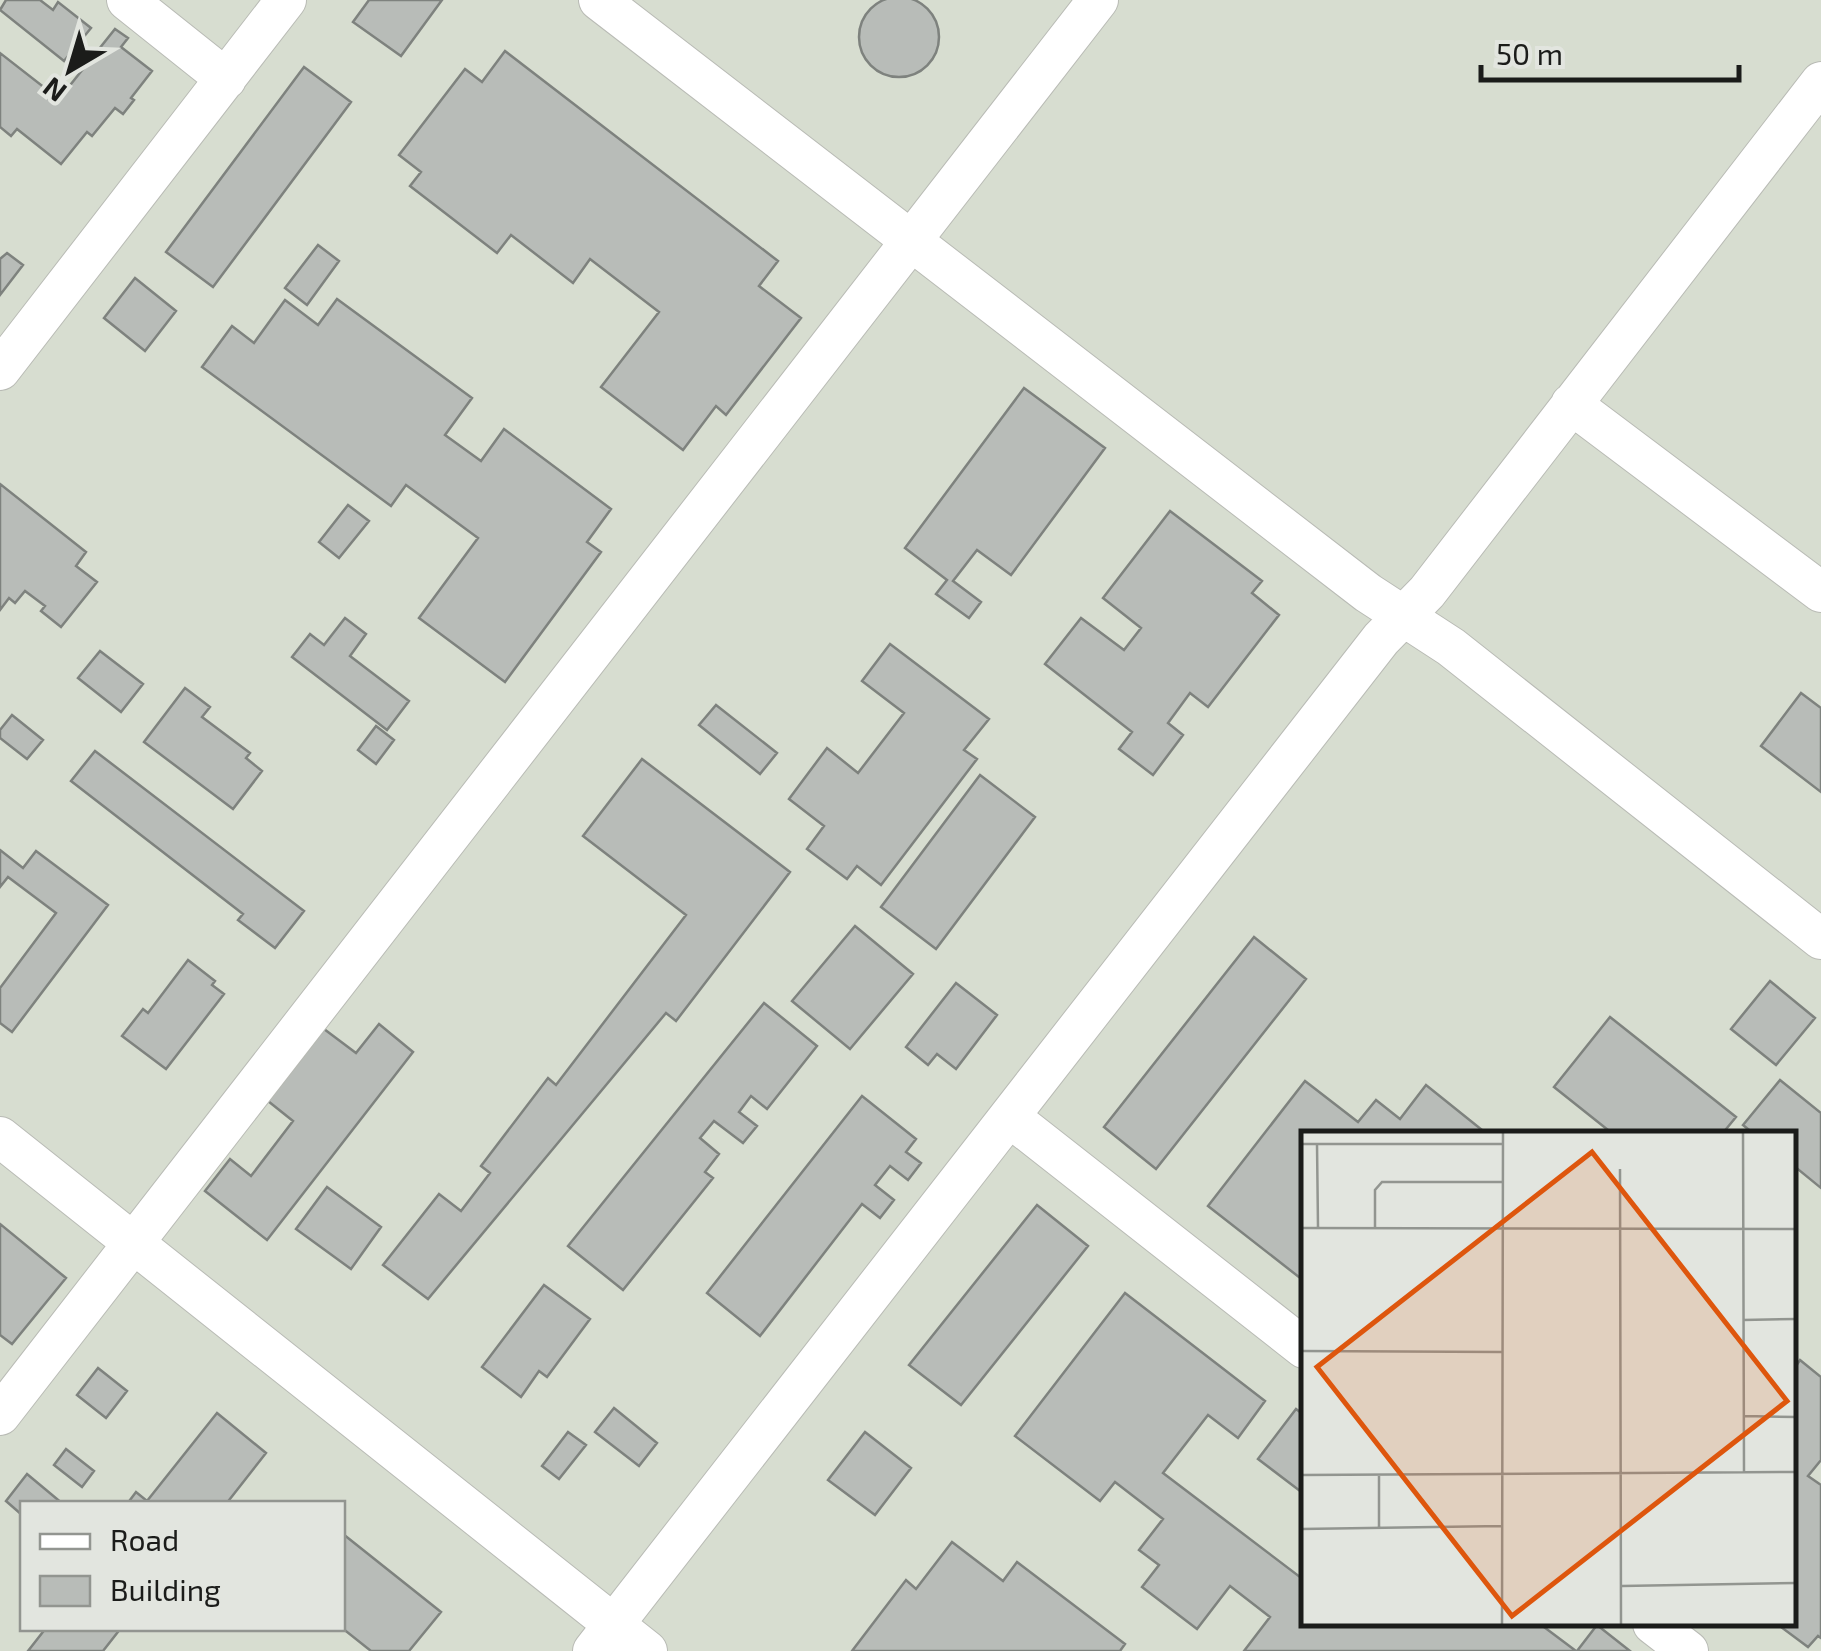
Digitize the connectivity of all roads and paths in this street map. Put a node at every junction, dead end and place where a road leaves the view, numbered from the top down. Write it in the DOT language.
graph roads {
  1 [pos="127,0"];
  2 [pos="286,0"];
  3 [pos="599,0"];
  4 [pos="1098,0"];
  5 [pos="226,79"];
  6 [pos="1821,82"];
  7 [pos="912,242"];
  8 [pos="0,370"];
  9 [pos="1570,404"];
  10 [pos="1821,592"];
  11 [pos="1404,616"];
  12 [pos="1821,939"];
  13 [pos="1011,1118"];
  14 [pos="0,1137"];
  15 [pos="136,1244"];
  16 [pos="1301,1346"];
  17 [pos="0,1415"];
  18 [pos="1656,1626"];
  19 [pos="603,1638"];
  20 [pos="646,1651"];
  21 [pos="1688,1651"];
  1 -- 5 [label="lane"];
  2 -- 5 [label="lane"];
  3 -- 7 [label="lane"];
  4 -- 7 [label="lane"];
  5 -- 8 [label="lane"];
  6 -- 9 [label="lane"];
  7 -- 11 [label="lane"];
  7 -- 15 [label="lane"];
  9 -- 10 [label="lane"];
  9 -- 11 [label="lane"];
  11 -- 12 [label="lane"];
  11 -- 13 [label="lane"];
  13 -- 16 [label="lane"];
  13 -- 19 [label="lane"];
  14 -- 15 [label="lane"];
  15 -- 17 [label="lane"];
  15 -- 19 [label="lane"];
  18 -- 21 [label="lane"];
  19 -- 20 [label="lane"];
}
